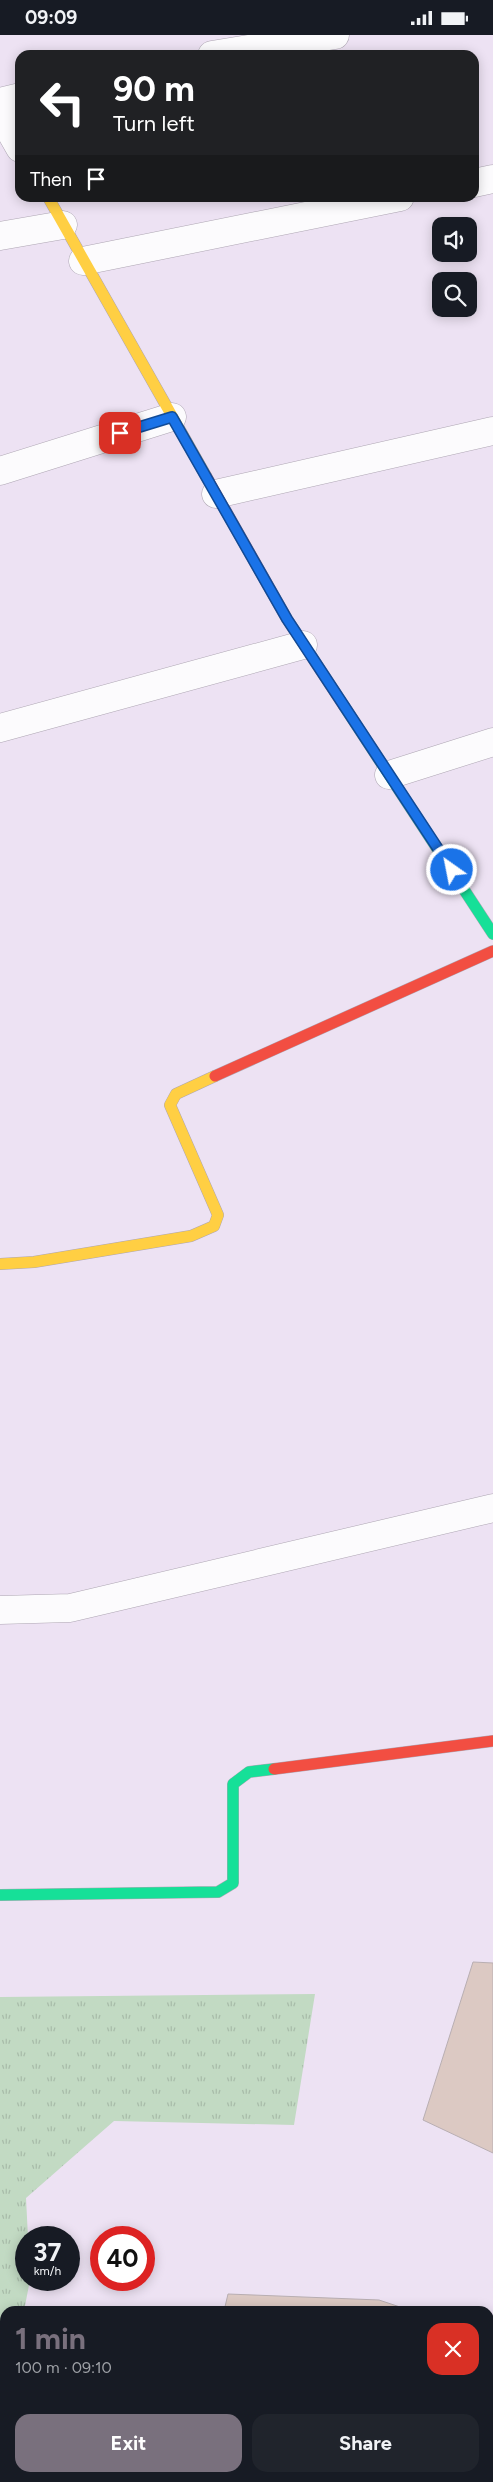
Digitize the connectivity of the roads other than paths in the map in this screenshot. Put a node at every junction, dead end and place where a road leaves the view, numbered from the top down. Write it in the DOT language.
graph roads {
  1 [pos="334,35"];
  2 [pos="242,50"];
  3 [pos="15,98"];
  4 [pos="0,102"];
  5 [pos="0,113"];
  6 [pos="15,139"];
  7 [pos="493,179"];
  8 [pos="479,182"];
  9 [pos="51,202"];
  10 [pos="375,202"];
  11 [pos="63,225"];
  12 [pos="0,236"];
  13 [pos="83,261"];
  14 [pos="172,417"];
  15 [pos="493,431"];
  16 [pos="0,471"];
  17 [pos="216,494"];
  18 [pos="303,645"];
  19 [pos="0,728"];
  20 [pos="493,742"];
  21 [pos="389,775"];
  22 [pos="493,934"];
  23 [pos="493,951"];
  24 [pos="0,1264"];
  25 [pos="493,1508"];
  26 [pos="0,1610"];
  27 [pos="493,1741"];
  28 [pos="0,1895"];
  1 -- 2 [label="street"];
  3 -- 4 [label="street"];
  5 -- 6 [label="street"];
  7 -- 8 [label="street"];
  9 -- 11 [label="street"];
  10 -- 13 [label="street"];
  11 -- 12 [label="street"];
  11 -- 13 [label="street"];
  13 -- 14 [label="street"];
  14 -- 16 [label="street"];
  14 -- 17 [label="street"];
  15 -- 17 [label="street"];
  17 -- 18 [label="street"];
  18 -- 19 [label="street"];
  18 -- 21 [label="street"];
  20 -- 21 [label="street"];
  21 -- 22 [label="street"];
  23 -- 24 [label="street"];
  25 -- 26 [label="street"];
  27 -- 28 [label="street"];
}
